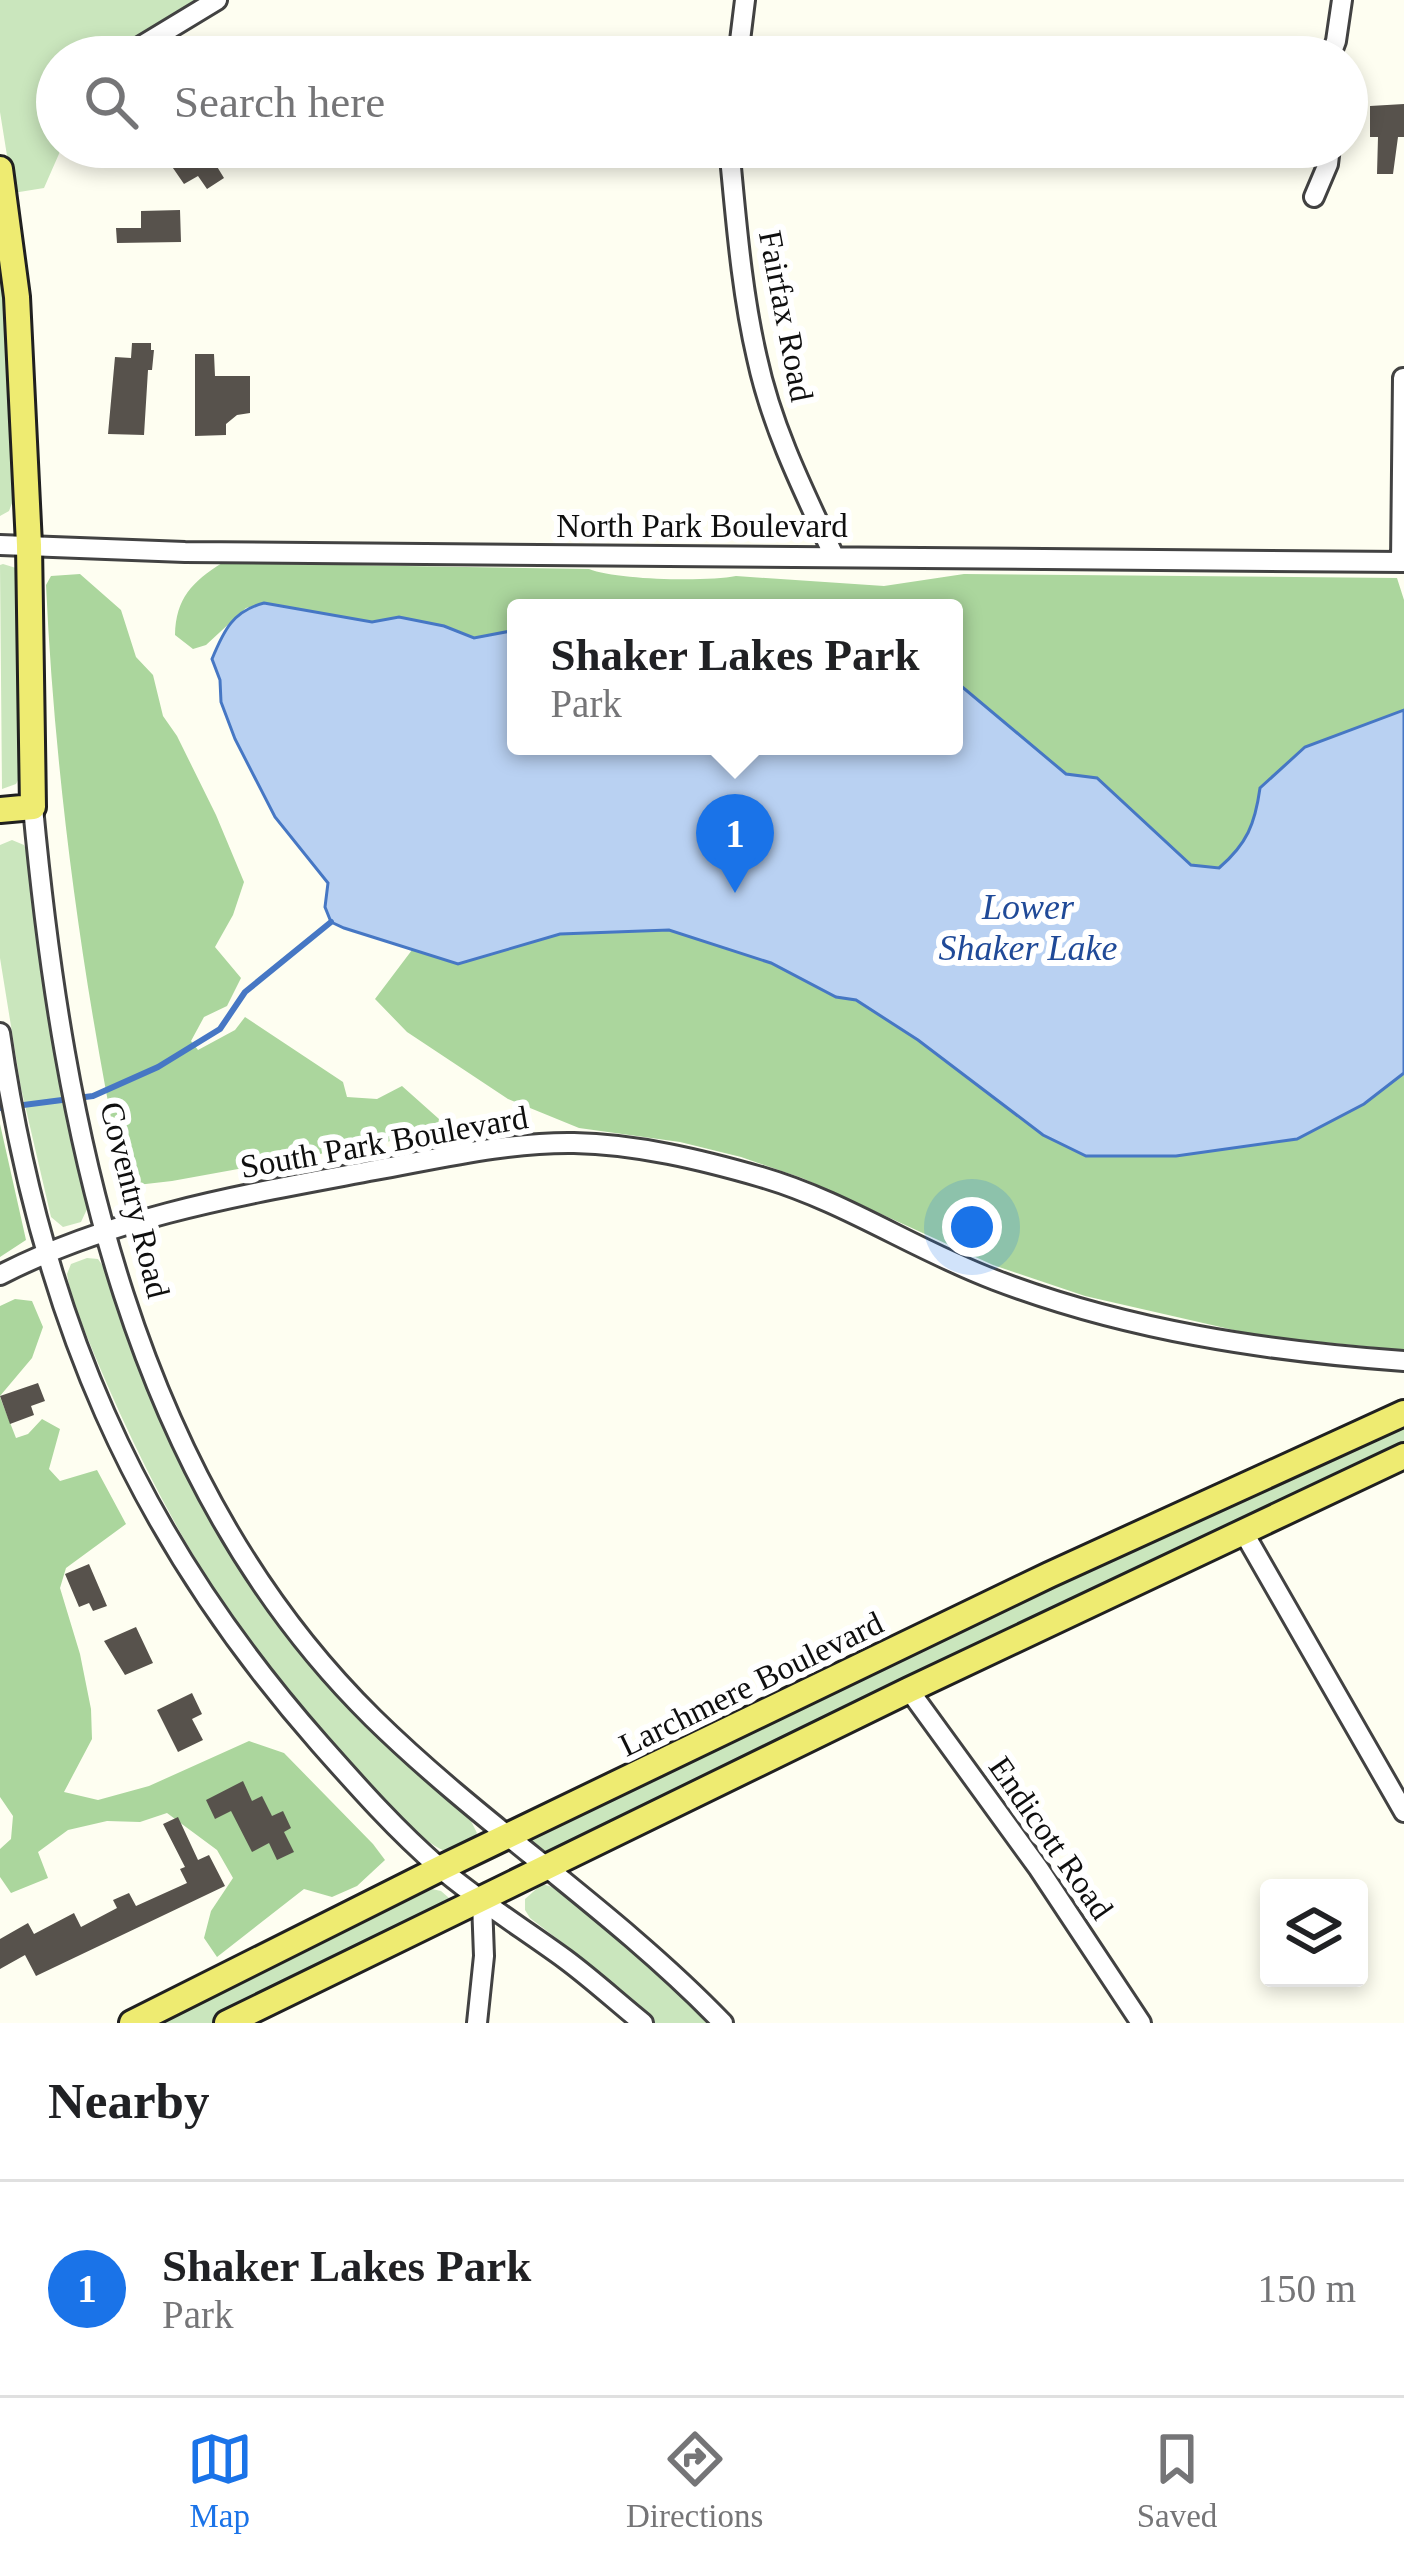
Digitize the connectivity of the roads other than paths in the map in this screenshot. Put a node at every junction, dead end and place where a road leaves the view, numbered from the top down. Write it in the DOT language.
graph roads {
  1 [pos="217,0"];
  2 [pos="745,0"];
  3 [pos="1342,0"];
  4 [pos="158,36"];
  5 [pos="741,36"];
  6 [pos="1337,36"];
  7 [pos="731,168"];
  8 [pos="1326,168"];
  9 [pos="1,175"];
  10 [pos="1314,197"];
  11 [pos="1403,378"];
  12 [pos="0,545"];
  13 [pos="28,545"];
  14 [pos="834,556"];
  15 [pos="1402,562"];
  16 [pos="33,807"];
  17 [pos="0,810"];
  18 [pos="0,1033"];
  19 [pos="102,1230"];
  20 [pos="46,1251"];
  21 [pos="0,1275"];
  22 [pos="1404,1361"];
  23 [pos="1397,1416"];
  24 [pos="1404,1443"];
  25 [pos="1404,1456"];
  26 [pos="1244,1533"];
  27 [pos="909,1690"];
  28 [pos="1404,1812"];
  29 [pos="507,1838"];
  30 [pos="441,1868"];
  31 [pos="548,1868"];
  32 [pos="482,1902"];
  33 [pos="132,2023"];
  34 [pos="227,2023"];
  35 [pos="477,2023"];
  36 [pos="643,2023"];
  37 [pos="723,2023"];
  38 [pos="1141,2023"];
  1 -- 4 [label="street"];
  2 -- 5 [label="street"];
  3 -- 6 [label="street"];
  7 -- 14 [label="street, Fairfax Road"];
  8 -- 10 [label="street"];
  9 -- 13 [label="main road, Coventry Road"];
  11 -- 15 [label="street"];
  12 -- 13 [label="street, North Park Boulevard"];
  13 -- 14 [label="street, North Park Boulevard"];
  13 -- 16 [label="main road, Coventry Road"];
  14 -- 15 [label="street, North Park Boulevard"];
  16 -- 17 [label="main road"];
  16 -- 19 [label="street, Coventry Road"];
  18 -- 20 [label="street"];
  19 -- 20 [label="street, South Park Boulevard"];
  19 -- 22 [label="street, South Park Boulevard"];
  19 -- 29 [label="street, Coventry Road"];
  20 -- 21 [label="street, South Park Boulevard"];
  20 -- 30 [label="street"];
  23 -- 24 [label="main road"];
  23 -- 29 [label="main road, Larchmere Boulevard"];
  25 -- 26 [label="main road"];
  26 -- 27 [label="main road"];
  26 -- 28 [label="street"];
  27 -- 31 [label="main road"];
  27 -- 38 [label="street, Endicott Road"];
  29 -- 30 [label="main road, Larchmere Boulevard"];
  29 -- 31 [label="street, Coventry Road"];
  30 -- 32 [label="street"];
  30 -- 33 [label="main road, Larchmere Boulevard"];
  31 -- 32 [label="main road"];
  31 -- 37 [label="street, Coventry Road"];
  32 -- 34 [label="main road"];
  32 -- 35 [label="street"];
  32 -- 36 [label="street"];
}
